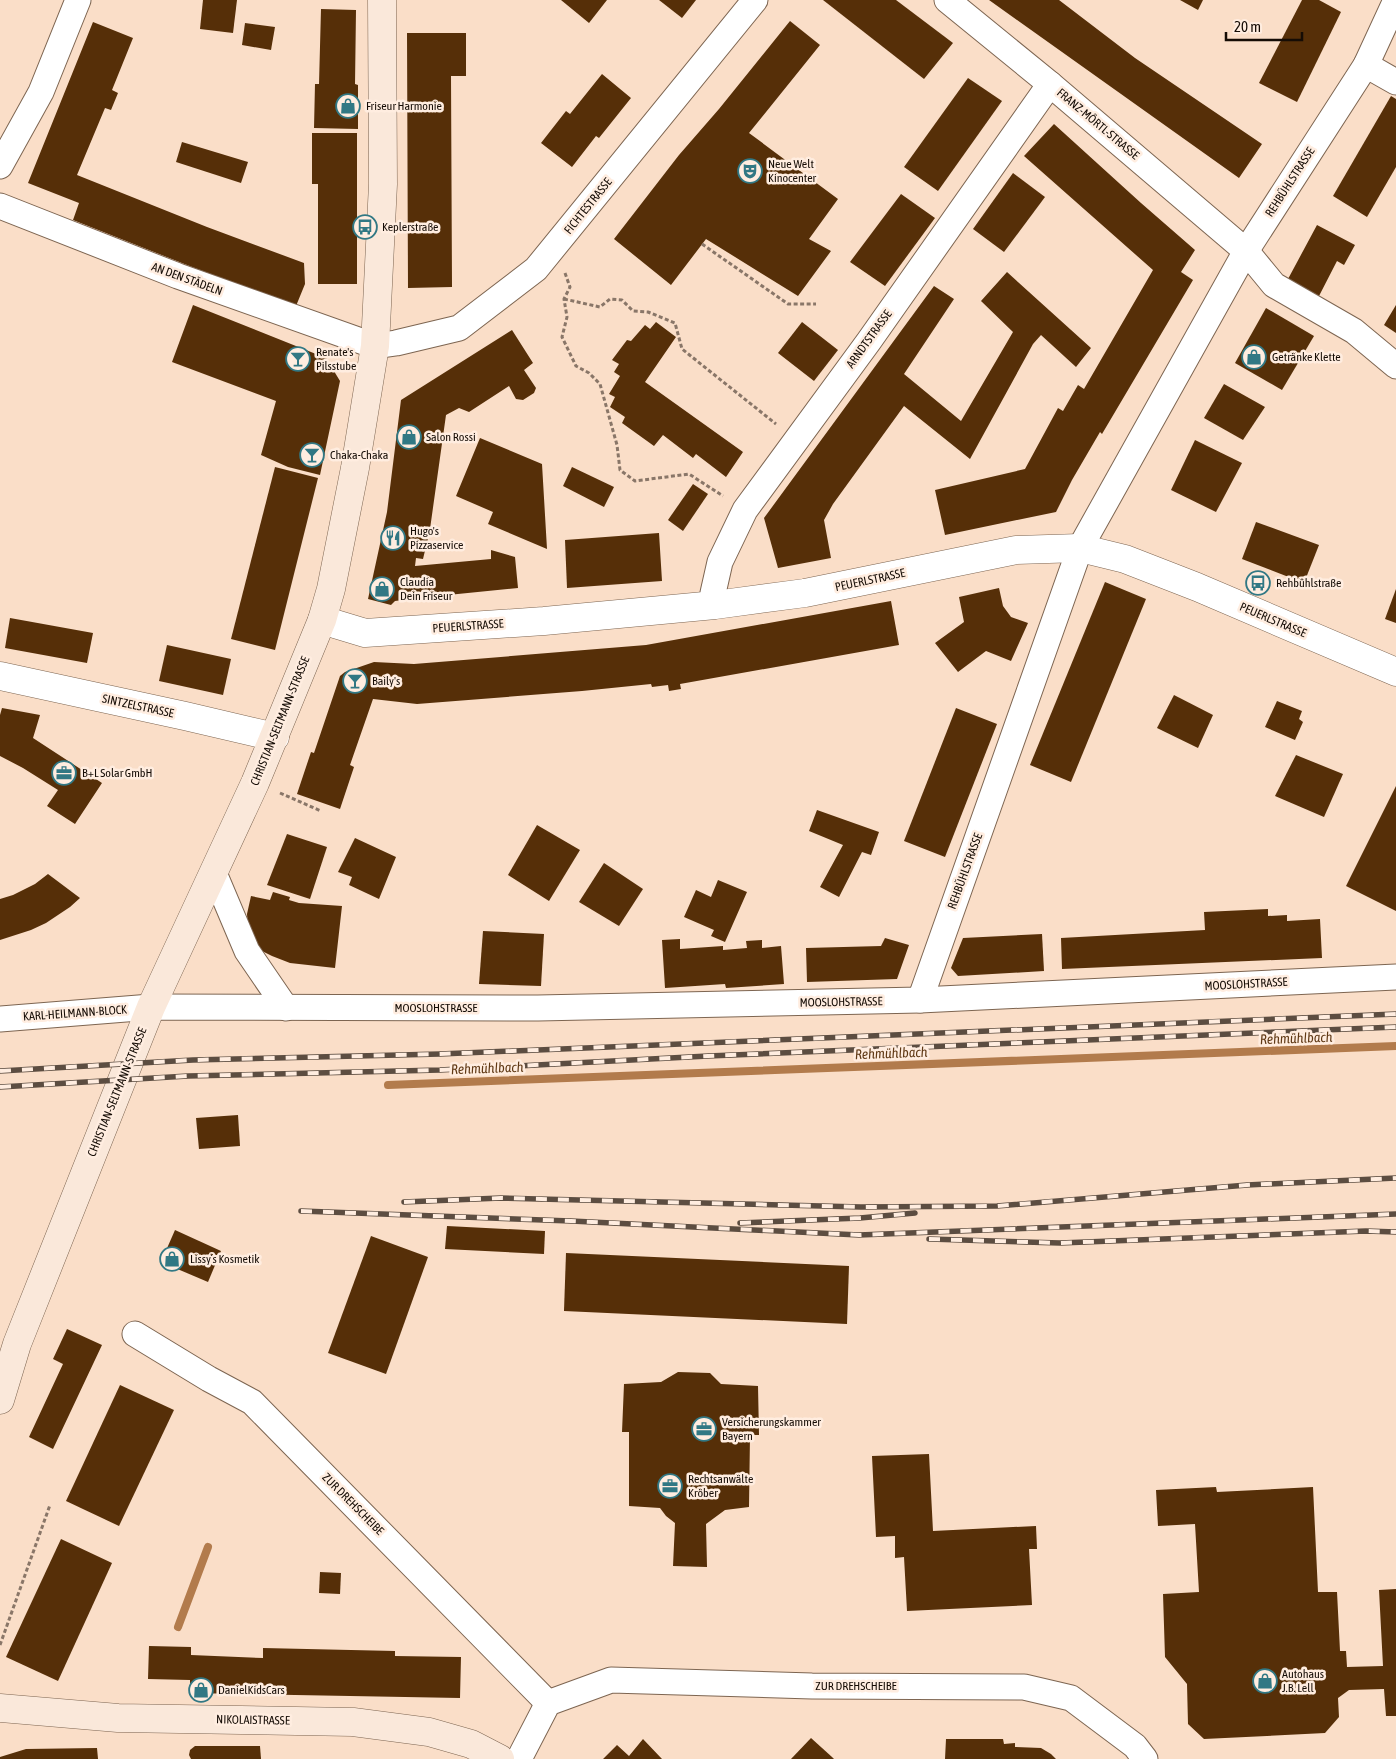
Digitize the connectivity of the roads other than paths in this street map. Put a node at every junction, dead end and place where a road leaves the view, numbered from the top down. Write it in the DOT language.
graph roads {
  1 [pos="78,0"];
  2 [pos="382,0"];
  3 [pos="755,0"];
  4 [pos="947,0"];
  5 [pos="1396,0"];
  6 [pos="1366,65"];
  7 [pos="1396,82"];
  8 [pos="1050,84"];
  9 [pos="0,166"];
  10 [pos="0,206"];
  11 [pos="1246,250"];
  12 [pos="375,346"];
  13 [pos="1396,366"];
  14 [pos="1080,548"];
  15 [pos="715,605"];
  16 [pos="322,620"];
  17 [pos="1396,672"];
  18 [pos="0,676"];
  19 [pos="275,737"];
  20 [pos="214,873"];
  21 [pos="1396,977"];
  22 [pos="920,1000"];
  23 [pos="151,1008"];
  24 [pos="286,1008"];
  25 [pos="0,1019"];
  26 [pos="135,1334"];
  27 [pos="0,1400"];
  28 [pos="548,1703"];
  29 [pos="0,1708"];
  30 [pos="500,1759"];
  31 [pos="519,1759"];
  32 [pos="1144,1759"];
  1 -- 9 [label="street"];
  2 -- 12 [label="main road, CHRISTIAN-SELTMANN-STRASSE"];
  3 -- 12 [label="street, FICHTESTRASSE"];
  4 -- 8 [label="street, FRANZ-MÖRTL-STRASSE"];
  5 -- 6 [label="street, REHBÜHLSTRASSE"];
  6 -- 7 [label="street"];
  6 -- 11 [label="street, REHBÜHLSTRASSE"];
  8 -- 11 [label="street, FRANZ-MÖRTL-STRASSE"];
  8 -- 15 [label="street, ARNDTSTRASSE"];
  10 -- 12 [label="street, AN DEN STÄDELN"];
  11 -- 13 [label="street, FRANZ-MÖRTL-STRASSE"];
  11 -- 14 [label="street, REHBÜHLSTRASSE"];
  12 -- 16 [label="main road, CHRISTIAN-SELTMANN-STRASSE"];
  14 -- 15 [label="street, PEUERLSTRASSE"];
  14 -- 17 [label="street, PEUERLSTRASSE"];
  14 -- 22 [label="street, REHBÜHLSTRASSE"];
  15 -- 16 [label="street, PEUERLSTRASSE"];
  16 -- 19 [label="main road, CHRISTIAN-SELTMANN-STRASSE"];
  18 -- 19 [label="street, SINTZELSTRASSE"];
  19 -- 20 [label="main road, CHRISTIAN-SELTMANN-STRASSE"];
  20 -- 23 [label="main road, CHRISTIAN-SELTMANN-STRASSE"];
  20 -- 24 [label="street"];
  21 -- 22 [label="street, MOOSLOHSTRASSE"];
  22 -- 24 [label="street, MOOSLOHSTRASSE"];
  23 -- 24 [label="street, MOOSLOHSTRASSE"];
  23 -- 25 [label="street, KARL-HEILMANN-BLOCK"];
  23 -- 27 [label="main road, CHRISTIAN-SELTMANN-STRASSE"];
  26 -- 28 [label="street, ZUR DREHSCHEIBE"];
  28 -- 31 [label="street"];
  28 -- 32 [label="street, ZUR DREHSCHEIBE"];
  29 -- 30 [label="main road, NIKOLAISTRASSE"];
}
